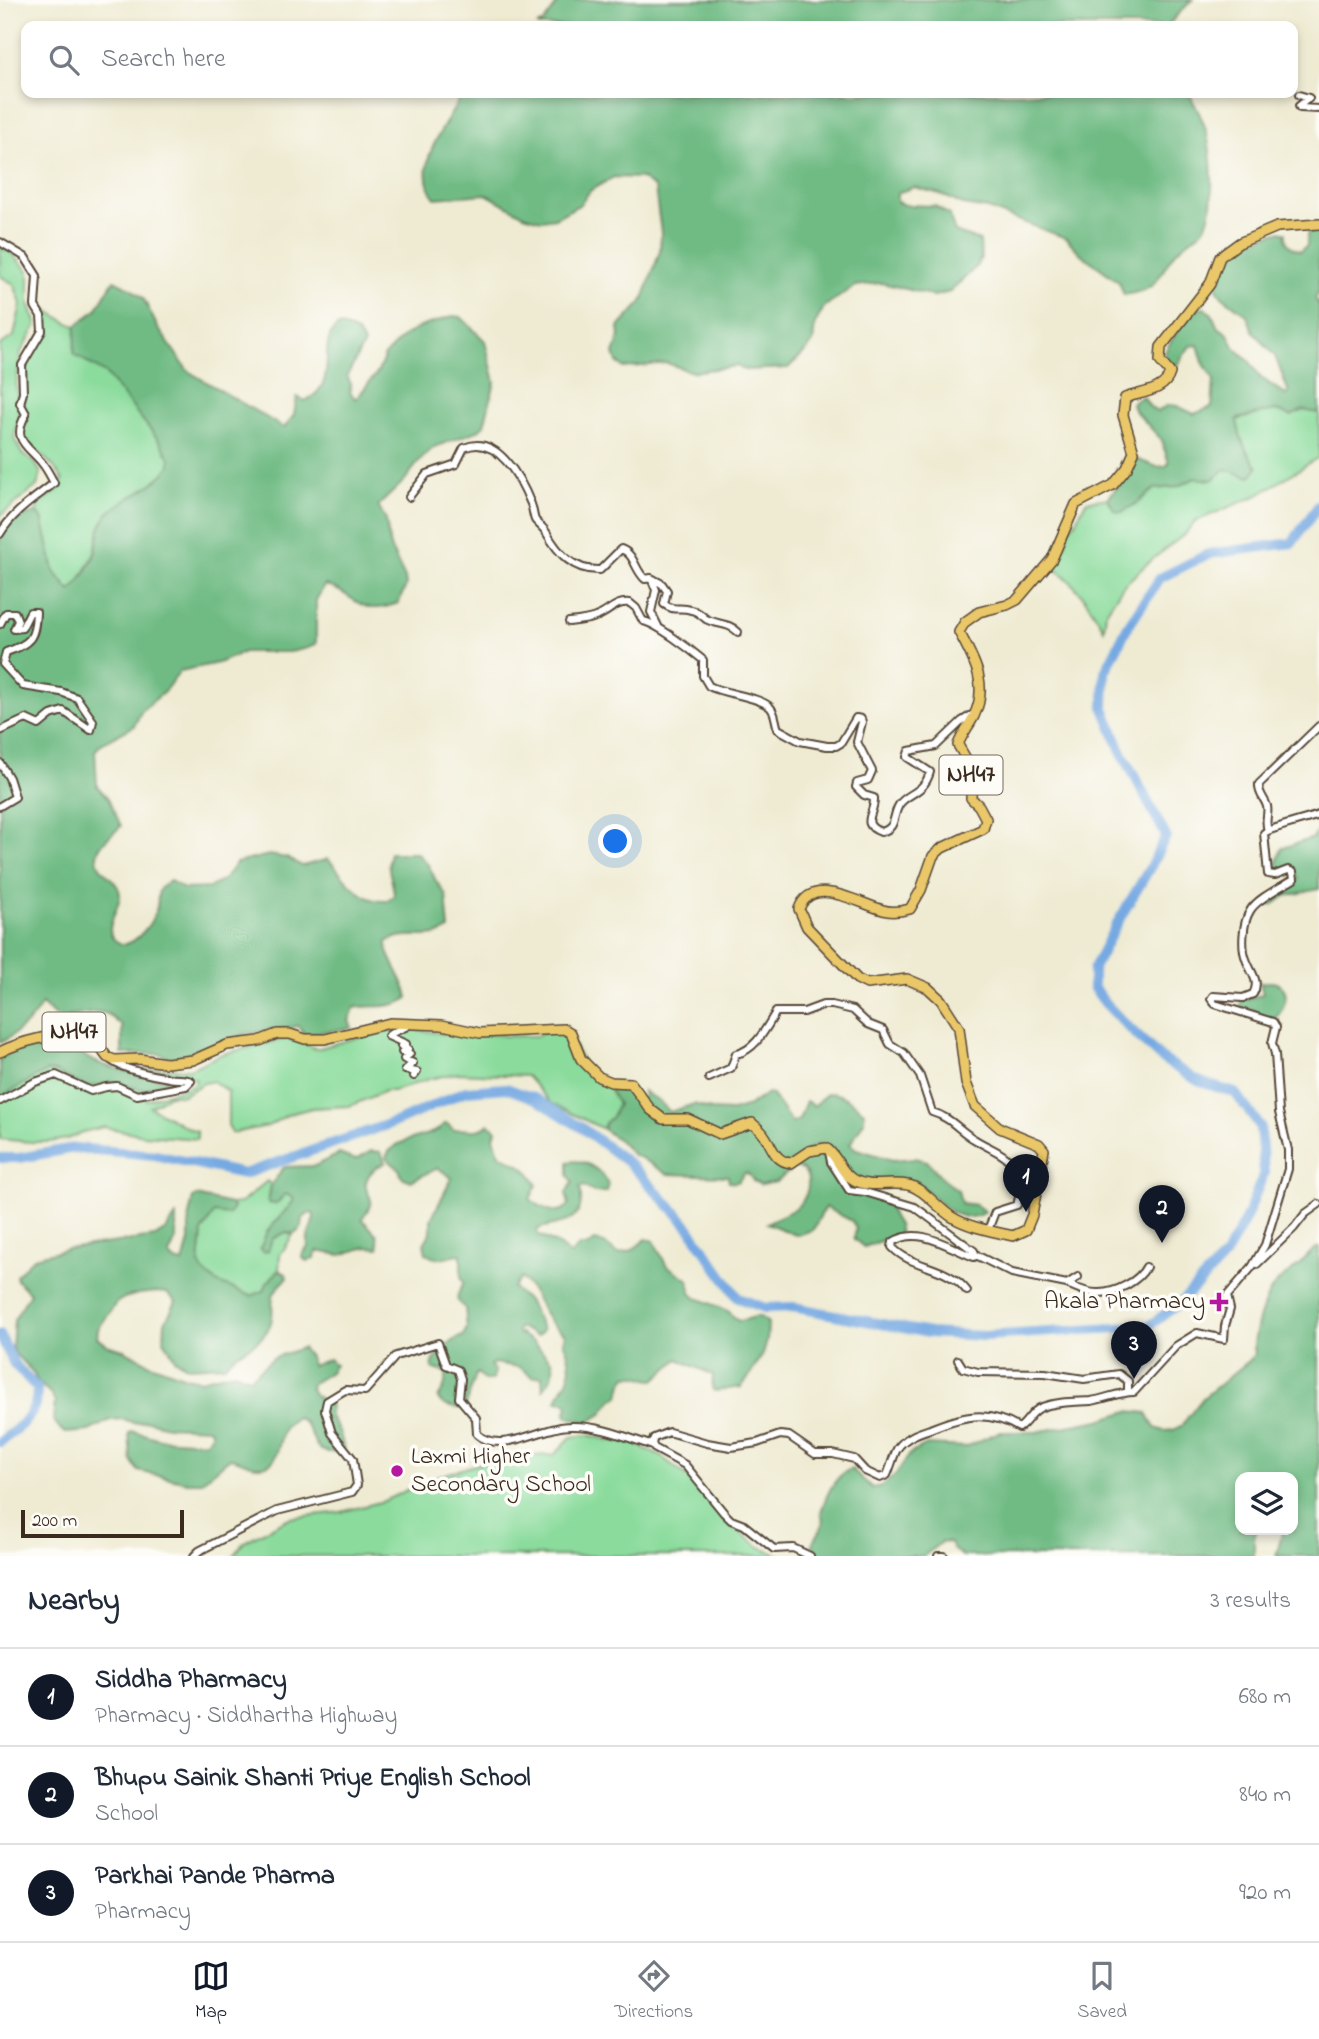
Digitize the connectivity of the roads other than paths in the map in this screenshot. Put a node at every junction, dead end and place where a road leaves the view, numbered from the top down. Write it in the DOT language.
graph roads {
  1 [pos="1299,94"];
  2 [pos="1319,109"];
  3 [pos="1319,224"];
  4 [pos="0,242"];
  5 [pos="409,497"];
  6 [pos="0,534"];
  7 [pos="651,578"];
  8 [pos="569,622"];
  9 [pos="0,624"];
  10 [pos="660,631"];
  11 [pos="738,632"];
  12 [pos="975,713"];
  13 [pos="1319,726"];
  14 [pos="0,731"];
  15 [pos="0,763"];
  16 [pos="0,806"];
  17 [pos="1319,815"];
  18 [pos="1268,830"];
  19 [pos="410,1024"];
  20 [pos="0,1052"];
  21 [pos="107,1057"];
  22 [pos="414,1076"];
  23 [pos="709,1078"];
  24 [pos="0,1101"];
  25 [pos="829,1150"];
  26 [pos="1319,1204"];
  27 [pos="988,1230"];
  28 [pos="976,1255"];
  29 [pos="1146,1267"];
  30 [pos="1248,1272"];
  31 [pos="1078,1277"];
  32 [pos="1067,1284"];
  33 [pos="967,1291"];
  34 [pos="958,1360"];
  35 [pos="1128,1392"];
  36 [pos="653,1446"];
  37 [pos="194,1556"];
  38 [pos="810,1556"];
  39 [pos="938,1556"];
  40 [pos="944,1556"];
  1 -- 2 [label="street"];
  3 -- 12 [label="highway, NH47"];
  4 -- 6 [label="street"];
  5 -- 7 [label="street"];
  7 -- 10 [label="street"];
  7 -- 11 [label="street"];
  8 -- 10 [label="street"];
  9 -- 14 [label="street"];
  10 -- 12 [label="street"];
  12 -- 27 [label="highway, NH47"];
  13 -- 18 [label="street"];
  15 -- 16 [label="street"];
  17 -- 18 [label="street"];
  18 -- 30 [label="street"];
  19 -- 21 [label="highway, NH47"];
  19 -- 22 [label="street"];
  19 -- 25 [label="highway, NH47"];
  20 -- 21 [label="highway, NH47"];
  21 -- 24 [label="street"];
  23 -- 27 [label="street"];
  25 -- 27 [label="highway, NH47"];
  25 -- 28 [label="street"];
  26 -- 30 [label="street"];
  28 -- 32 [label="street"];
  28 -- 33 [label="street"];
  29 -- 32 [label="street"];
  30 -- 35 [label="street"];
  31 -- 32 [label="street"];
  34 -- 35 [label="street"];
  35 -- 36 [label="street"];
  36 -- 37 [label="street"];
  36 -- 38 [label="street"];
  39 -- 40 [label="street"];
}
